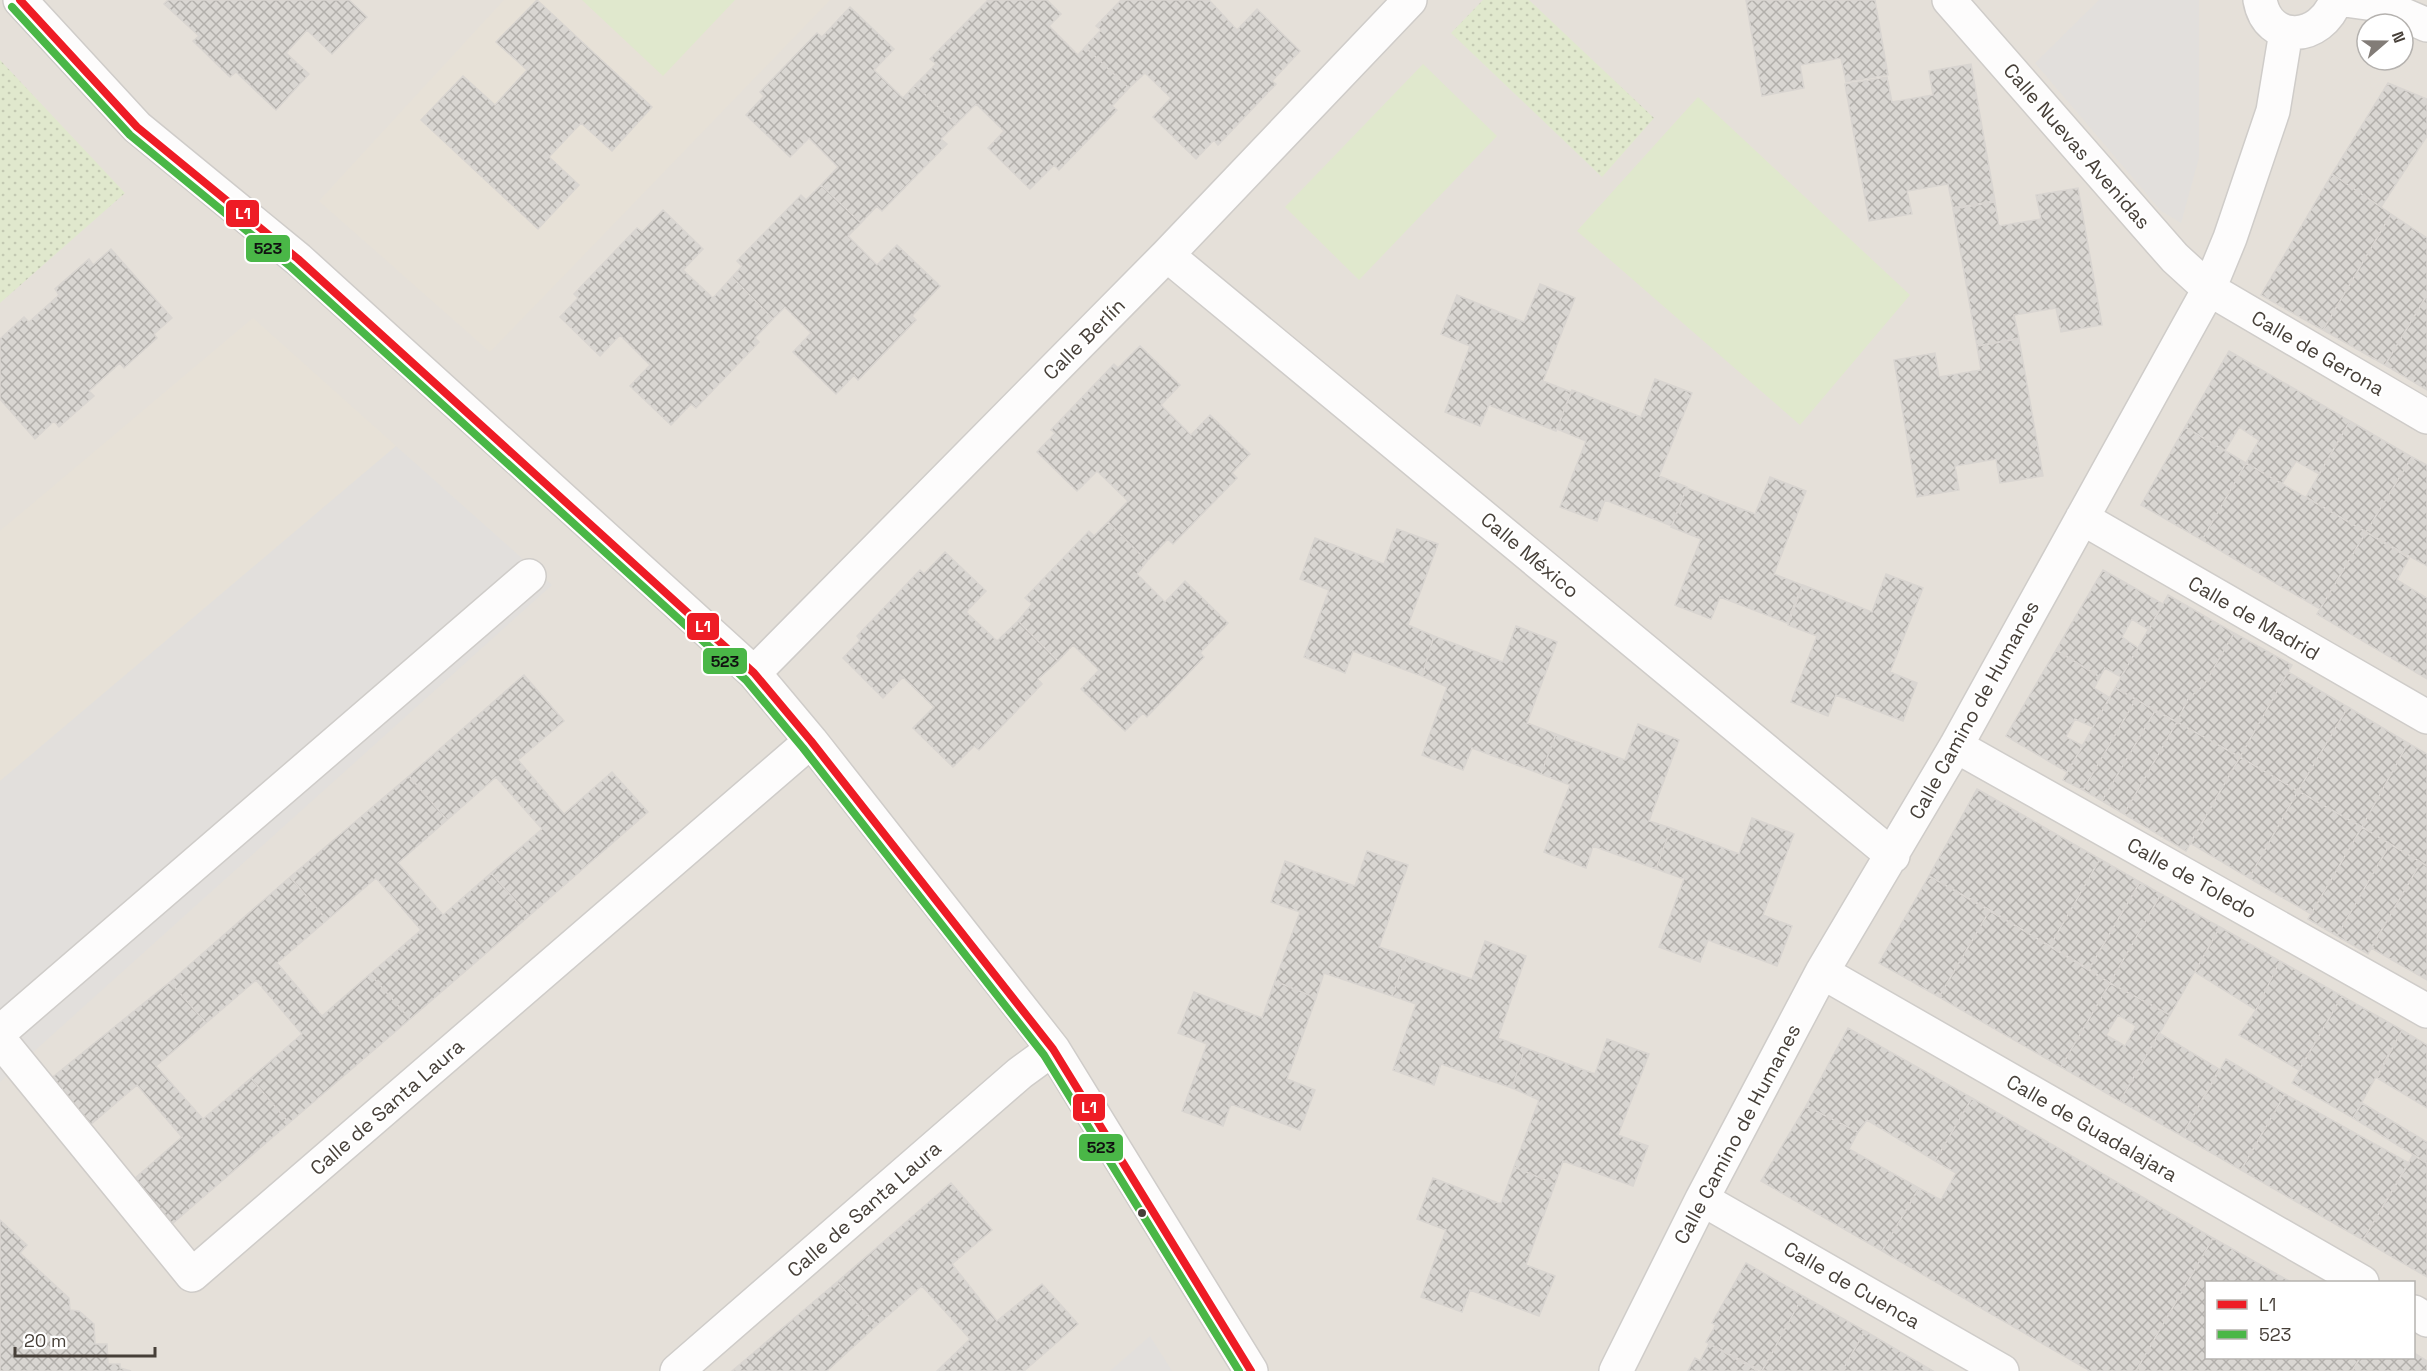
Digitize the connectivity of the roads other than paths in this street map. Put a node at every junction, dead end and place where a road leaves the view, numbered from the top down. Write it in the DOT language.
graph roads {
  1 [pos="20,0"];
  2 [pos="1410,0"];
  3 [pos="1949,0"];
  4 [pos="2260,0"];
  5 [pos="2336,0"];
  6 [pos="2345,0"];
  7 [pos="2383,3"];
  8 [pos="2427,25"];
  9 [pos="2286,32"];
  10 [pos="1167,255"];
  11 [pos="2208,289"];
  12 [pos="2427,417"];
  13 [pos="2082,519"];
  14 [pos="529,576"];
  15 [pos="754,673"];
  16 [pos="2427,717"];
  17 [pos="811,741"];
  18 [pos="1956,746"];
  19 [pos="1893,856"];
  20 [pos="1822,972"];
  21 [pos="2427,1011"];
  22 [pos="0,1032"];
  23 [pos="0,1040"];
  24 [pos="1053,1049"];
  25 [pos="1702,1198"];
  26 [pos="2360,1281"];
  27 [pos="678,1371"];
  28 [pos="1251,1371"];
  29 [pos="1616,1371"];
  30 [pos="2002,1371"];
  1 -- 15 [label="street"];
  2 -- 10 [label="street, Calle Berlín"];
  3 -- 11 [label="street, Calle Nuevas Avenidas"];
  4 -- 9 [label="street"];
  5 -- 9 [label="street"];
  6 -- 7 [label="street"];
  7 -- 8 [label="street"];
  9 -- 11 [label="street, Calle Camino de Humanes"];
  10 -- 15 [label="street, Calle Berlín"];
  10 -- 19 [label="street, Calle México"];
  11 -- 12 [label="street, Calle de Gerona"];
  11 -- 13 [label="street, Calle Camino de Humanes"];
  13 -- 16 [label="street, Calle de Madrid"];
  13 -- 18 [label="street, Calle Camino de Humanes"];
  14 -- 22 [label="street"];
  15 -- 17 [label="street"];
  17 -- 23 [label="street, Calle de Santa Laura"];
  17 -- 24 [label="street"];
  18 -- 19 [label="street, Calle Camino de Humanes"];
  18 -- 21 [label="street, Calle de Toledo"];
  19 -- 20 [label="street, Calle Camino de Humanes"];
  20 -- 25 [label="street, Calle Camino de Humanes"];
  20 -- 26 [label="street, Calle de Guadalajara"];
  24 -- 27 [label="street, Calle de Santa Laura"];
  24 -- 28 [label="street"];
  25 -- 29 [label="street, Calle Camino de Humanes"];
  25 -- 30 [label="street, Calle de Cuenca"];
}
